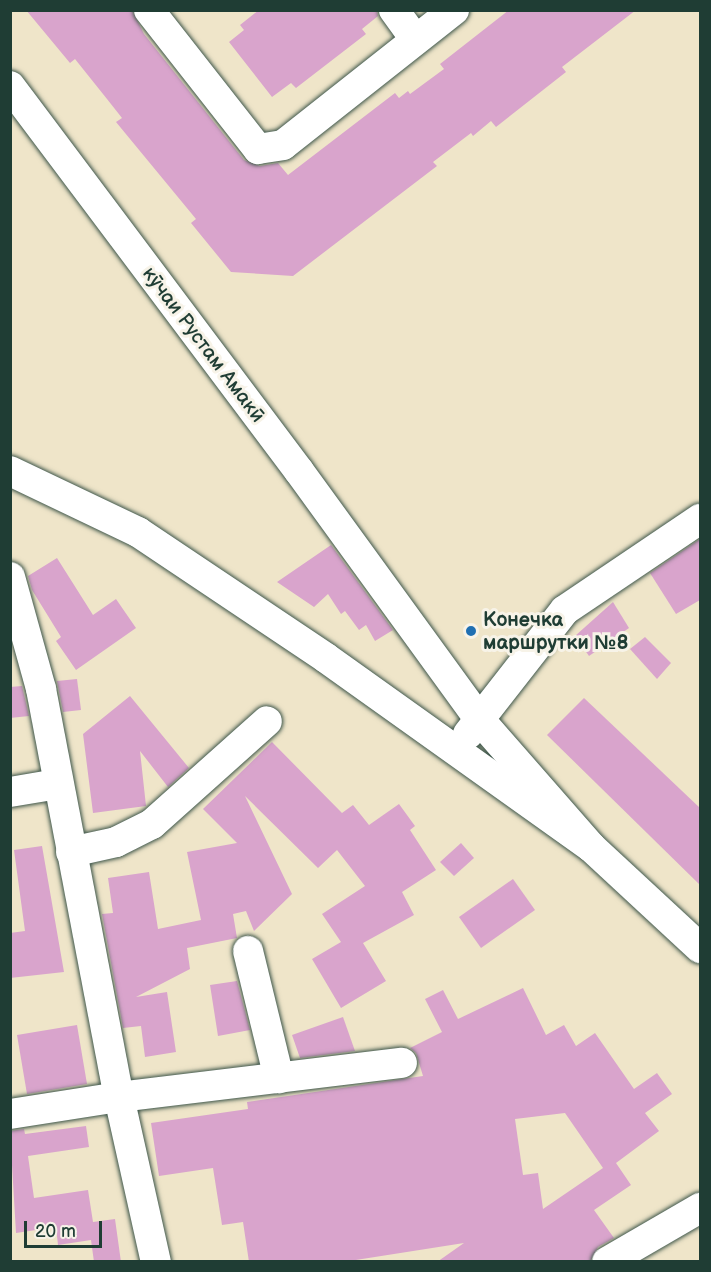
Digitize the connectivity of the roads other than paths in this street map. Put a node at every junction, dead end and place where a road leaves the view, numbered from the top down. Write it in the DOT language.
graph roads {
  1 [pos="149,10"];
  2 [pos="394,10"];
  3 [pos="454,10"];
  4 [pos="415,39"];
  5 [pos="10,86"];
  6 [pos="10,471"];
  7 [pos="700,519"];
  8 [pos="10,578"];
  9 [pos="479,719"];
  10 [pos="267,721"];
  11 [pos="455,750"];
  12 [pos="58,784"];
  13 [pos="10,792"];
  14 [pos="591,847"];
  15 [pos="72,852"];
  16 [pos="700,948"];
  17 [pos="248,951"];
  18 [pos="402,1063"];
  19 [pos="279,1078"];
  20 [pos="119,1097"];
  21 [pos="10,1114"];
  22 [pos="700,1208"];
  23 [pos="156,1262"];
  24 [pos="607,1262"];
  1 -- 4 [label="street"];
  2 -- 4 [label="street"];
  3 -- 4 [label="street"];
  5 -- 9 [label="street, кӯчаи Рустам Амакӣ"];
  6 -- 11 [label="street"];
  7 -- 9 [label="street"];
  8 -- 12 [label="street"];
  9 -- 11 [label="street"];
  9 -- 14 [label="street, кӯчаи Рустам Амакӣ"];
  10 -- 15 [label="street"];
  11 -- 14 [label="street"];
  12 -- 13 [label="street"];
  12 -- 15 [label="street"];
  14 -- 16 [label="street"];
  15 -- 20 [label="street"];
  17 -- 19 [label="street"];
  18 -- 19 [label="street"];
  19 -- 20 [label="street"];
  20 -- 21 [label="street"];
  20 -- 23 [label="street"];
  22 -- 24 [label="street"];
}
